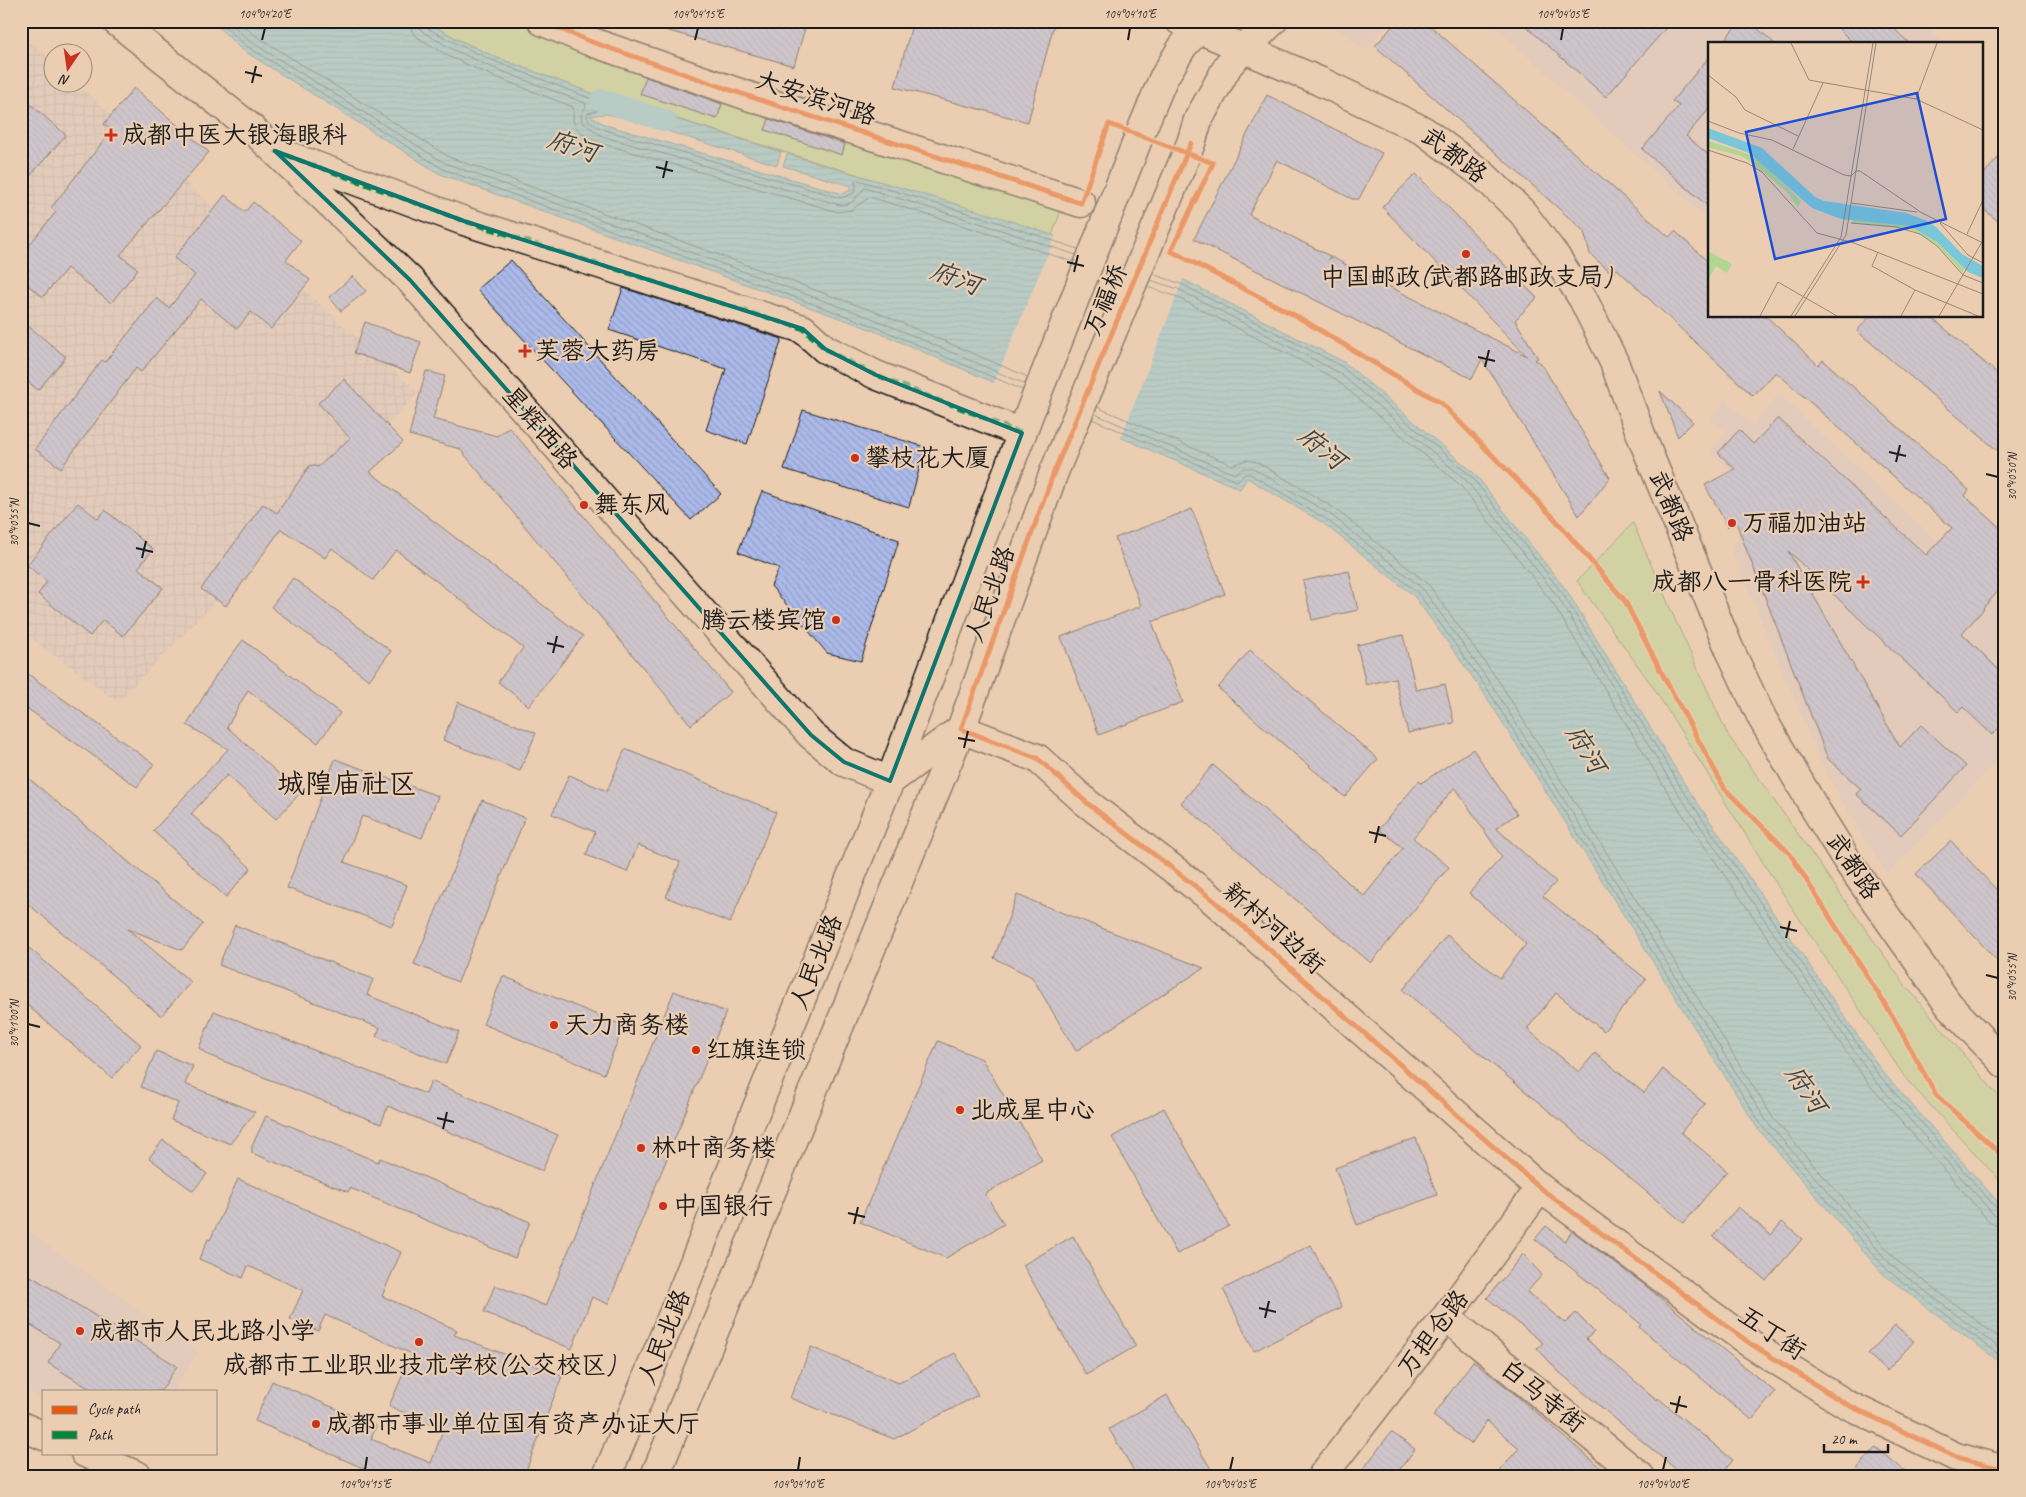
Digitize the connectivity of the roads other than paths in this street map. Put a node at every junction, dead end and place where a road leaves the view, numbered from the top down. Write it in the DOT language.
graph roads {
  1 [pos="116,21"];
  2 [pos="542,21"];
  3 [pos="1273,21"];
  4 [pos="1195,24"];
  5 [pos="1245,49"];
  6 [pos="275,151"];
  7 [pos="1081,203"];
  8 [pos="1025,425"];
  9 [pos="1054,472"];
  10 [pos="961,729"];
  11 [pos="890,781"];
  12 [pos="2005,1064"];
  13 [pos="1540,1188"];
  14 [pos="1446,1317"];
  15 [pos="21,1426"];
  16 [pos="42,1435"];
  17 [pos="87,1454"];
  18 [pos="2005,1470"];
  19 [pos="138,1476"];
  20 [pos="607,1476"];
  21 [pos="655,1476"];
  22 [pos="1322,1476"];
  23 [pos="1640,1476"];
  1 -- 6 [label="street, 星辉西路"];
  2 -- 7 [label="street, 大安滨河路"];
  3 -- 5 [label="street, 万福桥"];
  4 -- 5 [label="street, 武都路"];
  4 -- 8 [label="street, 万福桥"];
  5 -- 9 [label="street, 万福桥"];
  5 -- 12 [label="street, 武都路"];
  6 -- 8 [label="street"];
  6 -- 11 [label="street, 星辉西路"];
  8 -- 11 [label="street, 人民北路"];
  9 -- 10 [label="street, 人民北路"];
  10 -- 11 [label="street"];
  10 -- 13 [label="street, 新村河边街"];
  10 -- 21 [label="street, 人民北路"];
  11 -- 20 [label="street, 人民北路"];
  13 -- 14 [label="street, 万担仓路"];
  13 -- 18 [label="street, 五丁街"];
  14 -- 22 [label="street, 万担仓路"];
  14 -- 23 [label="street, 白马寺街"];
  15 -- 16 [label="street"];
  17 -- 19 [label="street"];
}
